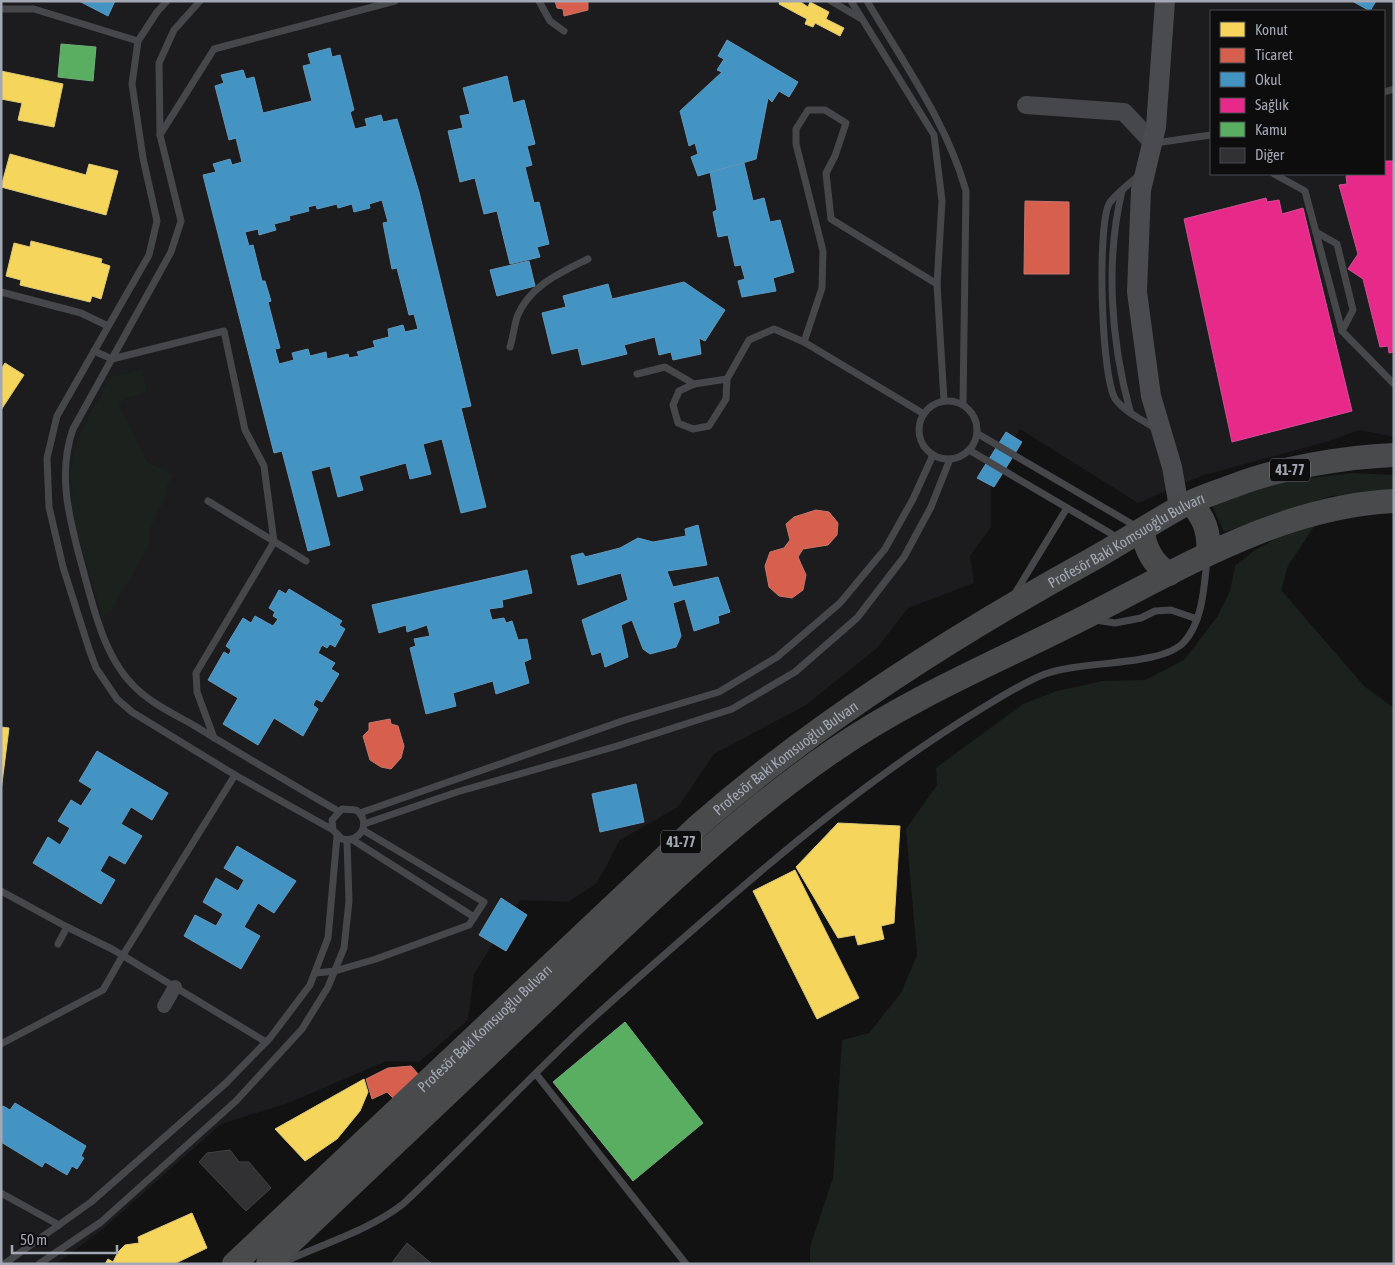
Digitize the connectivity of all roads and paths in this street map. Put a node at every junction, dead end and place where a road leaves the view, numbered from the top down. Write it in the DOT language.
graph roads {
  1 [pos="168,1"];
  2 [pos="200,1"];
  3 [pos="395,1"];
  4 [pos="539,1"];
  5 [pos="831,1"];
  6 [pos="851,1"];
  7 [pos="867,1"];
  8 [pos="1165,1"];
  9 [pos="1,9"];
  10 [pos="862,19"];
  11 [pos="564,31"];
  12 [pos="138,41"];
  13 [pos="1026,105"];
  14 [pos="160,135"];
  15 [pos="1209,137"];
  16 [pos="1153,143"];
  17 [pos="1146,168"];
  18 [pos="1276,175"];
  19 [pos="1122,191"];
  20 [pos="1316,232"];
  21 [pos="588,259"];
  22 [pos="937,284"];
  23 [pos="1,292"];
  24 [pos="108,326"];
  25 [pos="1342,331"];
  26 [pos="804,342"];
  27 [pos="510,347"];
  28 [pos="94,350"];
  29 [pos="112,359"];
  30 [pos="637,374"];
  31 [pos="727,379"];
  32 [pos="694,384"];
  33 [pos="1394,384"];
  34 [pos="944,401"];
  35 [pos="963,404"];
  36 [pos="1130,412"];
  37 [pos="924,414"];
  38 [pos="1162,433"];
  39 [pos="978,434"];
  40 [pos="969,450"];
  41 [pos="932,454"];
  42 [pos="1394,455"];
  43 [pos="950,459"];
  44 [pos="1394,500"];
  45 [pos="208,502"];
  46 [pos="1185,505"];
  47 [pos="1067,508"];
  48 [pos="1133,536"];
  49 [pos="274,542"];
  50 [pos="1208,552"];
  51 [pos="306,561"];
  52 [pos="1169,574"];
  53 [pos="1005,609"];
  54 [pos="1083,619"];
  55 [pos="1197,619"];
  56 [pos="214,738"];
  57 [pos="235,775"];
  58 [pos="338,811"];
  59 [pos="360,813"];
  60 [pos="364,827"];
  61 [pos="333,830"];
  62 [pos="337,836"];
  63 [pos="350,840"];
  64 [pos="1,891"];
  65 [pos="474,917"];
  66 [pos="67,928"];
  67 [pos="58,944"];
  68 [pos="122,955"];
  69 [pos="335,971"];
  70 [pos="316,973"];
  71 [pos="175,988"];
  72 [pos="164,1006"];
  73 [pos="266,1042"];
  74 [pos="1,1044"];
  75 [pos="536,1074"];
  76 [pos="1,1193"];
  77 [pos="59,1225"];
  78 [pos="4,1264"];
  79 [pos="40,1264"];
  80 [pos="234,1264"];
  81 [pos="268,1264"];
  82 [pos="279,1264"];
  83 [pos="686,1264"];
  1 -- 12 [label="lane"];
  2 -- 14 [label="lane"];
  3 -- 14 [label="lane"];
  4 -- 11 [label="lane"];
  5 -- 10 [label="lane"];
  6 -- 10 [label="lane"];
  7 -- 35 [label="lane"];
  8 -- 16 [label="main road"];
  9 -- 12 [label="lane"];
  10 -- 22 [label="lane"];
  12 -- 24 [label="lane"];
  13 -- 16 [label="street"];
  14 -- 29 [label="lane"];
  15 -- 16 [label="lane"];
  16 -- 17 [label="main road"];
  17 -- 19 [label="lane"];
  17 -- 38 [label="main road"];
  18 -- 20 [label="lane"];
  19 -- 36 [label="lane"];
  19 -- 36 [label="lane"];
  20 -- 25 [label="lane"];
  20 -- 25 [label="lane"];
  21 -- 27 [label="lane"];
  22 -- 26 [label="lane"];
  22 -- 34 [label="lane"];
  23 -- 24 [label="lane"];
  24 -- 28 [label="lane"];
  25 -- 33 [label="lane"];
  26 -- 31 [label="lane"];
  26 -- 37 [label="lane"];
  28 -- 29 [label="lane"];
  28 -- 57 [label="lane"];
  29 -- 49 [label="lane"];
  29 -- 56 [label="lane"];
  30 -- 32 [label="lane"];
  31 -- 32 [label="lane"];
  31 -- 32 [label="lane"];
  34 -- 35 [label="lane"];
  34 -- 37 [label="lane"];
  35 -- 39 [label="lane"];
  36 -- 38 [label="lane"];
  37 -- 41 [label="lane"];
  38 -- 46 [label="main road"];
  39 -- 40 [label="lane"];
  39 -- 48 [label="lane"];
  40 -- 43 [label="lane"];
  40 -- 47 [label="lane"];
  41 -- 43 [label="lane"];
  41 -- 59 [label="lane"];
  42 -- 46 [label="highway, Profesör Baki Komsuoğlu Bulvarı / 41-77"];
  43 -- 60 [label="lane"];
  44 -- 50 [label="highway, Profesör Baki Komsuoğlu Bulvarı / 41-77"];
  45 -- 49 [label="lane"];
  46 -- 48 [label="highway, Profesör Baki Komsuoğlu Bulvarı / 41-77"];
  46 -- 50 [label="highway"];
  47 -- 48 [label="lane"];
  47 -- 53 [label="lane"];
  48 -- 52 [label="highway"];
  48 -- 53 [label="highway, Profesör Baki Komsuoğlu Bulvarı / 41-77"];
  49 -- 51 [label="lane"];
  49 -- 56 [label="lane"];
  50 -- 52 [label="highway, Profesör Baki Komsuoğlu Bulvarı / 41-77"];
  50 -- 55 [label="lane"];
  52 -- 54 [label="highway, Profesör Baki Komsuoğlu Bulvarı / 41-77"];
  53 -- 80 [label="highway, Profesör Baki Komsuoğlu Bulvarı / 41-77"];
  54 -- 55 [label="lane"];
  54 -- 81 [label="highway, Profesör Baki Komsuoğlu Bulvarı / 41-77"];
  55 -- 75 [label="lane"];
  56 -- 58 [label="lane"];
  57 -- 61 [label="lane"];
  57 -- 68 [label="lane"];
  58 -- 59 [label="lane"];
  58 -- 61 [label="lane"];
  59 -- 60 [label="lane"];
  60 -- 63 [label="lane"];
  60 -- 65 [label="lane"];
  61 -- 62 [label="lane"];
  62 -- 63 [label="lane"];
  62 -- 70 [label="lane"];
  63 -- 65 [label="lane"];
  63 -- 69 [label="lane"];
  64 -- 66 [label="lane"];
  65 -- 69 [label="lane"];
  66 -- 67 [label="lane"];
  66 -- 68 [label="lane"];
  68 -- 71 [label="lane"];
  68 -- 74 [label="lane"];
  69 -- 70 [label="lane"];
  69 -- 79 [label="lane"];
  70 -- 73 [label="lane"];
  71 -- 72 [label="street"];
  71 -- 73 [label="lane"];
  73 -- 77 [label="lane"];
  75 -- 82 [label="lane"];
  75 -- 83 [label="lane"];
  76 -- 77 [label="lane"];
  77 -- 78 [label="lane"];
}
